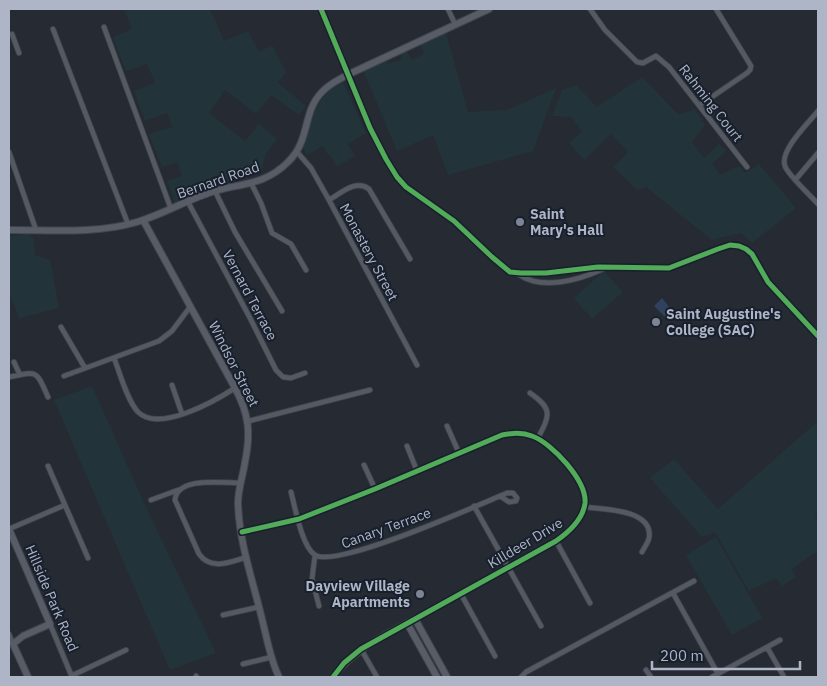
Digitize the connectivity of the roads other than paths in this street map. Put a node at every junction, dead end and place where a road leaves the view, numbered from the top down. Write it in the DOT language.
graph roads {
  1 [pos="321,9"];
  2 [pos="448,9"];
  3 [pos="489,9"];
  4 [pos="590,9"];
  5 [pos="716,9"];
  6 [pos="455,24"];
  7 [pos="104,27"];
  8 [pos="53,30"];
  9 [pos="12,34"];
  10 [pos="12,41"];
  11 [pos="19,53"];
  12 [pos="347,75"];
  13 [pos="700,105"];
  14 [pos="818,111"];
  15 [pos="9,152"];
  16 [pos="297,152"];
  17 [pos="818,152"];
  18 [pos="747,167"];
  19 [pos="796,179"];
  20 [pos="251,183"];
  21 [pos="215,191"];
  22 [pos="329,200"];
  23 [pos="188,202"];
  24 [pos="818,204"];
  25 [pos="172,209"];
  26 [pos="143,220"];
  27 [pos="128,224"];
  28 [pos="9,230"];
  29 [pos="36,230"];
  30 [pos="410,259"];
  31 [pos="605,268"];
  32 [pos="306,270"];
  33 [pos="517,273"];
  34 [pos="190,307"];
  35 [pos="282,311"];
  36 [pos="61,327"];
  37 [pos="818,336"];
  38 [pos="114,358"];
  39 [pos="14,362"];
  40 [pos="418,365"];
  41 [pos="85,368"];
  42 [pos="305,373"];
  43 [pos="20,375"];
  44 [pos="64,376"];
  45 [pos="9,378"];
  46 [pos="172,385"];
  47 [pos="235,388"];
  48 [pos="370,390"];
  49 [pos="530,393"];
  50 [pos="48,397"];
  51 [pos="182,414"];
  52 [pos="248,422"];
  53 [pos="447,426"];
  54 [pos="538,438"];
  55 [pos="407,446"];
  56 [pos="460,453"];
  57 [pos="364,465"];
  58 [pos="48,466"];
  59 [pos="417,471"];
  60 [pos="240,483"];
  61 [pos="181,489"];
  62 [pos="375,489"];
  63 [pos="291,492"];
  64 [pos="500,496"];
  65 [pos="152,500"];
  66 [pos="65,506"];
  67 [pos="474,506"];
  68 [pos="584,507"];
  69 [pos="299,519"];
  70 [pos="9,529"];
  71 [pos="242,532"];
  72 [pos="556,541"];
  73 [pos="642,552"];
  74 [pos="315,555"];
  75 [pos="247,557"];
  76 [pos="88,558"];
  77 [pos="507,568"];
  78 [pos="694,581"];
  79 [pos="673,593"];
  80 [pos="461,594"];
  81 [pos="590,603"];
  82 [pos="319,606"];
  83 [pos="259,607"];
  84 [pos="223,615"];
  85 [pos="415,619"];
  86 [pos="407,623"];
  87 [pos="50,624"];
  88 [pos="541,626"];
  89 [pos="9,634"];
  90 [pos="780,640"];
  91 [pos="14,644"];
  92 [pos="767,647"];
  93 [pos="126,650"];
  94 [pos="362,650"];
  95 [pos="495,656"];
  96 [pos="272,657"];
  97 [pos="243,664"];
  98 [pos="646,670"];
  99 [pos="718,674"];
  100 [pos="28,677"];
  101 [pos="71,677"];
  102 [pos="279,677"];
  103 [pos="333,677"];
  104 [pos="377,677"];
  105 [pos="437,677"];
  106 [pos="447,677"];
  107 [pos="521,677"];
  108 [pos="651,677"];
  109 [pos="712,677"];
  110 [pos="784,677"];
  1 -- 12 [label="street"];
  2 -- 6 [label="street"];
  3 -- 6 [label="street, Bernard Road"];
  4 -- 13 [label="street, Rahming Court"];
  5 -- 13 [label="street"];
  6 -- 12 [label="street, Bernard Road"];
  7 -- 25 [label="street"];
  8 -- 27 [label="street"];
  9 -- 10 [label="street"];
  10 -- 11 [label="street"];
  12 -- 16 [label="street, Bernard Road"];
  12 -- 33 [label="street"];
  13 -- 18 [label="street, Rahming Court"];
  14 -- 19 [label="street"];
  15 -- 29 [label="street"];
  16 -- 20 [label="street, Bernard Road"];
  16 -- 22 [label="street, Monastery Street"];
  17 -- 19 [label="street"];
  19 -- 24 [label="street"];
  20 -- 21 [label="street, Bernard Road"];
  20 -- 32 [label="street"];
  21 -- 23 [label="street, Bernard Road"];
  21 -- 35 [label="street"];
  22 -- 30 [label="street"];
  22 -- 40 [label="street, Monastery Street"];
  23 -- 25 [label="street, Bernard Road"];
  23 -- 42 [label="street, Vernard Terrace"];
  25 -- 26 [label="street, Bernard Road"];
  26 -- 27 [label="street, Bernard Road"];
  26 -- 34 [label="street, Windsor Street"];
  27 -- 29 [label="street, Bernard Road"];
  28 -- 29 [label="street, Bernard Road"];
  31 -- 33 [label="street"];
  31 -- 33 [label="street"];
  31 -- 37 [label="street"];
  34 -- 38 [label="street"];
  34 -- 47 [label="street, Windsor Street"];
  36 -- 41 [label="street"];
  38 -- 41 [label="street"];
  38 -- 51 [label="street"];
  39 -- 43 [label="street"];
  41 -- 44 [label="street"];
  43 -- 45 [label="street"];
  43 -- 50 [label="street"];
  46 -- 51 [label="street"];
  47 -- 51 [label="street"];
  47 -- 52 [label="street, Windsor Street"];
  48 -- 52 [label="street"];
  49 -- 54 [label="street"];
  52 -- 60 [label="street, Windsor Street"];
  53 -- 56 [label="street"];
  54 -- 56 [label="street"];
  54 -- 68 [label="street"];
  55 -- 59 [label="street"];
  56 -- 59 [label="street"];
  57 -- 62 [label="street"];
  58 -- 66 [label="street"];
  59 -- 62 [label="street"];
  60 -- 61 [label="street"];
  60 -- 71 [label="street, Windsor Street"];
  61 -- 65 [label="street"];
  61 -- 75 [label="street"];
  62 -- 69 [label="street"];
  63 -- 69 [label="street"];
  64 -- 67 [label="street, Canary Terrace"];
  66 -- 70 [label="street"];
  66 -- 76 [label="street"];
  67 -- 74 [label="street, Canary Terrace"];
  67 -- 77 [label="street"];
  68 -- 72 [label="street, Killdeer Drive"];
  68 -- 73 [label="street"];
  69 -- 71 [label="street"];
  69 -- 74 [label="street"];
  70 -- 87 [label="street, Hillside Park Road"];
  71 -- 75 [label="street, Windsor Street"];
  72 -- 77 [label="street, Killdeer Drive"];
  72 -- 81 [label="street"];
  74 -- 82 [label="street"];
  75 -- 83 [label="street, Windsor Street"];
  77 -- 80 [label="street, Killdeer Drive"];
  77 -- 88 [label="street"];
  78 -- 79 [label="street"];
  79 -- 99 [label="street"];
  79 -- 107 [label="street"];
  80 -- 85 [label="street, Killdeer Drive"];
  80 -- 95 [label="street"];
  83 -- 84 [label="street"];
  83 -- 96 [label="street, Windsor Street"];
  85 -- 86 [label="street, Killdeer Drive"];
  85 -- 106 [label="street"];
  86 -- 94 [label="street, Killdeer Drive"];
  86 -- 105 [label="street"];
  87 -- 91 [label="street"];
  87 -- 101 [label="street, Hillside Park Road"];
  89 -- 91 [label="street"];
  90 -- 92 [label="street"];
  91 -- 100 [label="street"];
  92 -- 99 [label="street"];
  92 -- 110 [label="street"];
  93 -- 101 [label="street"];
  94 -- 103 [label="street, Killdeer Drive"];
  94 -- 104 [label="street"];
  96 -- 97 [label="street"];
  96 -- 102 [label="street, Windsor Street"];
  98 -- 108 [label="street"];
  99 -- 109 [label="street"];
}
